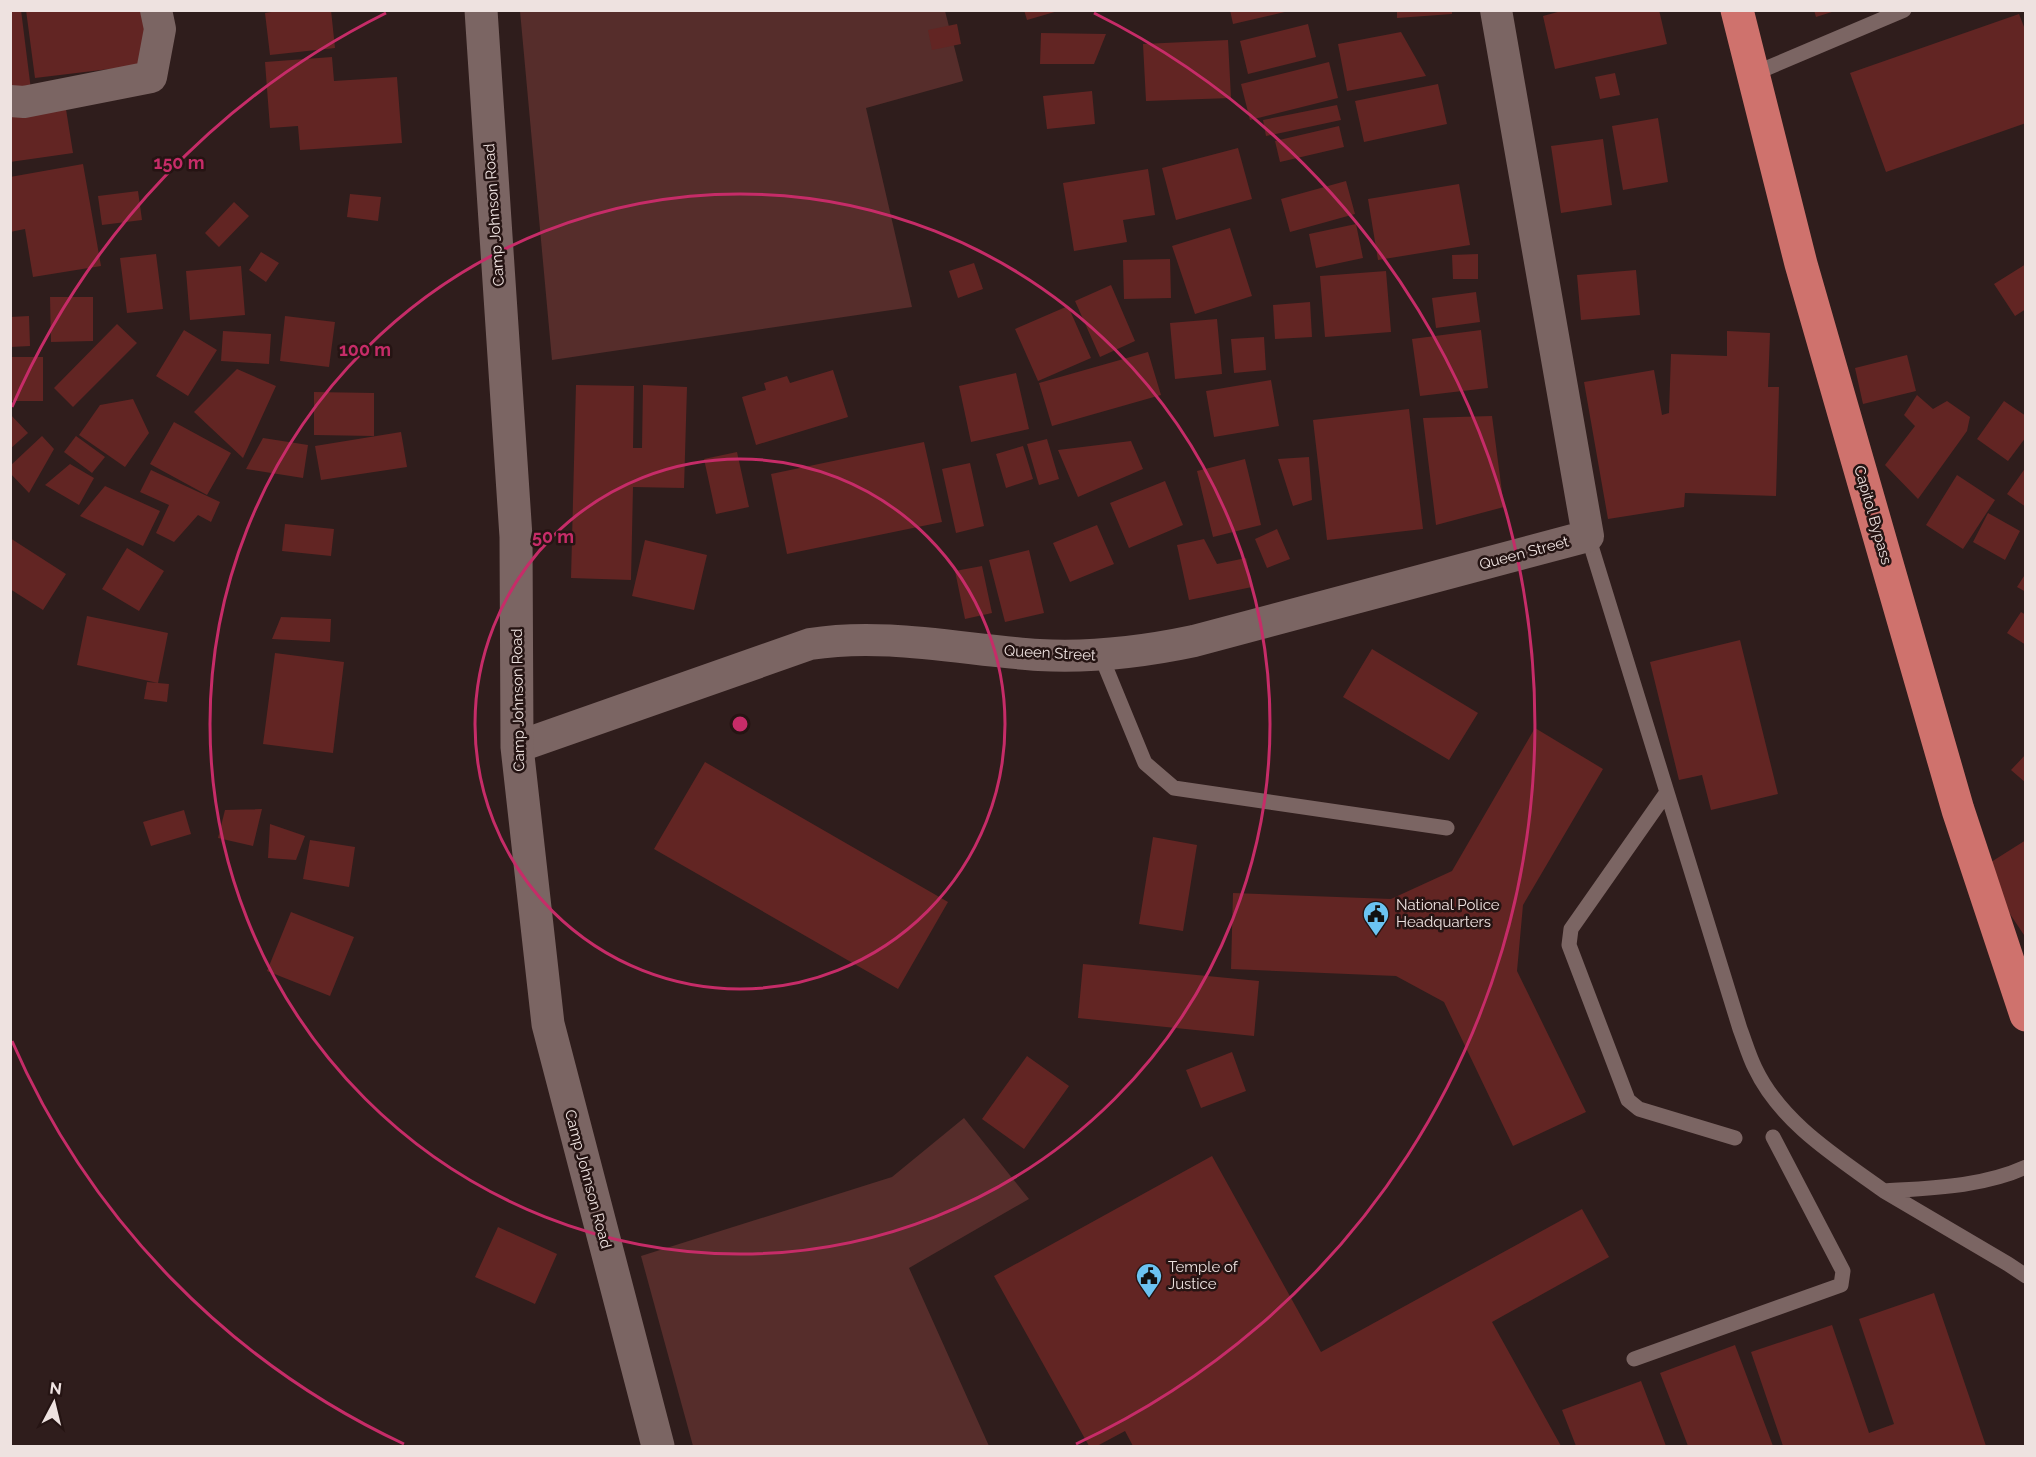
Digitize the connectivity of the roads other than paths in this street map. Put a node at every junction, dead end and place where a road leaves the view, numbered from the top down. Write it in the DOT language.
graph roads {
  1 [pos="156,10"];
  2 [pos="481,10"];
  3 [pos="1496,10"];
  4 [pos="1737,10"];
  5 [pos="1904,10"];
  6 [pos="1753,74"];
  7 [pos="10,100"];
  8 [pos="1588,536"];
  9 [pos="1101,656"];
  10 [pos="517,747"];
  11 [pos="1667,792"];
  12 [pos="1447,828"];
  13 [pos="2025,1015"];
  14 [pos="1773,1137"];
  15 [pos="1735,1138"];
  16 [pos="2025,1167"];
  17 [pos="1884,1191"];
  18 [pos="2025,1276"];
  19 [pos="1634,1359"];
  20 [pos="658,1446"];
  1 -- 7 [label="street"];
  2 -- 10 [label="main road, Camp Johnson Road"];
  3 -- 8 [label="street"];
  4 -- 6 [label="highway, Capitol Bypass"];
  5 -- 6 [label="lane"];
  6 -- 13 [label="highway, Capitol Bypass"];
  8 -- 9 [label="street, Queen Street"];
  8 -- 11 [label="lane"];
  9 -- 10 [label="street, Queen Street"];
  9 -- 12 [label="lane"];
  10 -- 20 [label="main road, Camp Johnson Road"];
  11 -- 15 [label="lane"];
  11 -- 17 [label="lane"];
  14 -- 19 [label="lane"];
  16 -- 17 [label="lane"];
  17 -- 18 [label="lane"];
}
